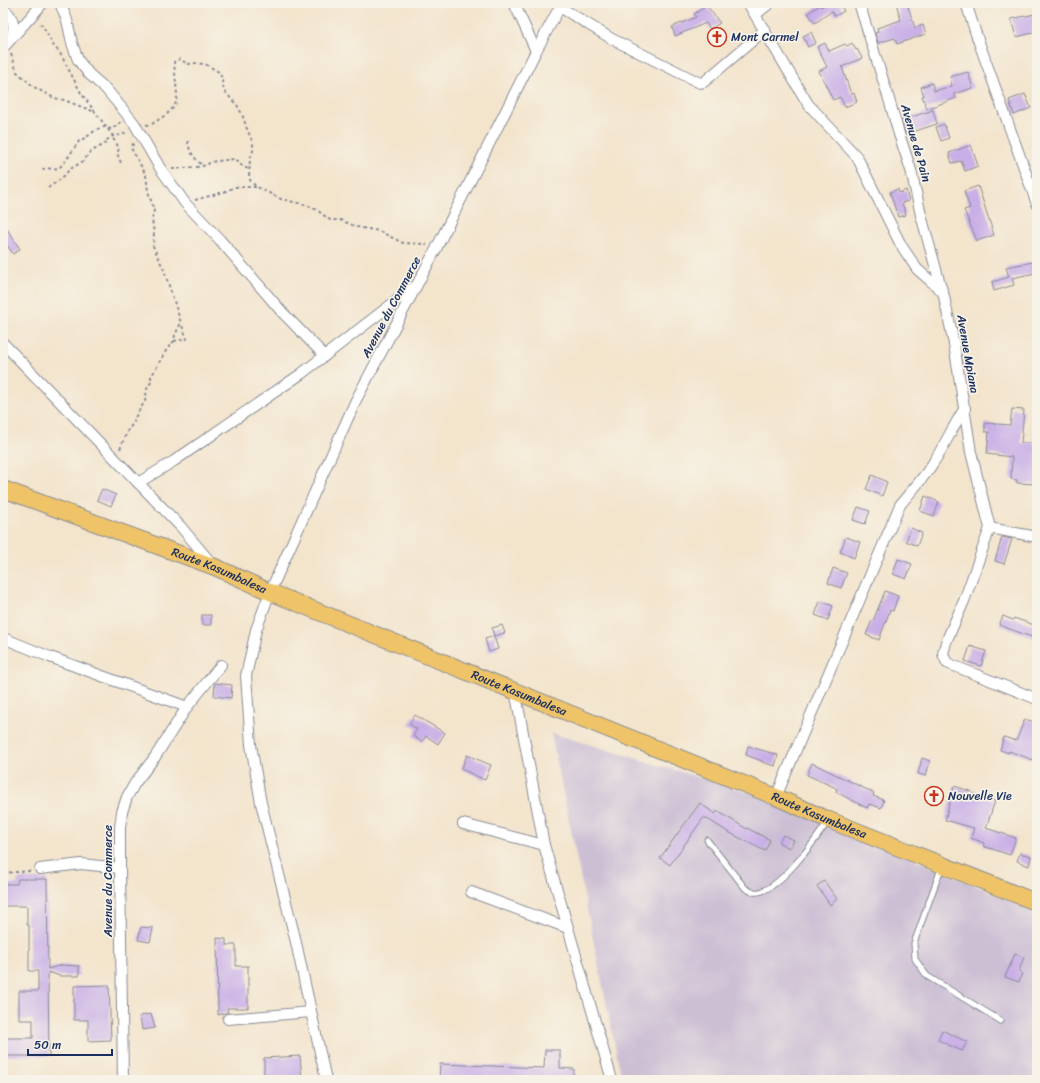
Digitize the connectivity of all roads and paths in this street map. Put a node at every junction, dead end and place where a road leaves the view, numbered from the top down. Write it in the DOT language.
graph roads {
  1 [pos="43,3"];
  2 [pos="60,3"];
  3 [pos="514,3"];
  4 [pos="748,3"];
  5 [pos="770,3"];
  6 [pos="859,3"];
  7 [pos="966,3"];
  8 [pos="562,5"];
  9 [pos="3,9"];
  10 [pos="756,14"];
  11 [pos="28,20"];
  12 [pos="765,30"];
  13 [pos="10,40"];
  14 [pos="3,48"];
  15 [pos="536,51"];
  16 [pos="96,113"];
  17 [pos="134,123"];
  18 [pos="106,127"];
  19 [pos="140,134"];
  20 [pos="113,136"];
  21 [pos="188,141"];
  22 [pos="121,162"];
  23 [pos="203,166"];
  24 [pos="160,168"];
  25 [pos="42,169"];
  26 [pos="250,169"];
  27 [pos="257,187"];
  28 [pos="48,188"];
  29 [pos="185,204"];
  30 [pos="1037,204"];
  31 [pos="436,249"];
  32 [pos="418,284"];
  33 [pos="943,292"];
  34 [pos="181,323"];
  35 [pos="174,341"];
  36 [pos="3,343"];
  37 [pos="324,356"];
  38 [pos="964,408"];
  39 [pos="115,458"];
  40 [pos="138,482"];
  41 [pos="3,488"];
  42 [pos="990,528"];
  43 [pos="1037,537"];
  44 [pos="215,567"];
  45 [pos="270,592"];
  46 [pos="3,638"];
  47 [pos="221,665"];
  48 [pos="514,690"];
  49 [pos="1037,699"];
  50 [pos="187,707"];
  51 [pos="776,797"];
  52 [pos="829,820"];
  53 [pos="463,824"];
  54 [pos="707,840"];
  55 [pos="544,845"];
  56 [pos="942,865"];
  57 [pos="120,868"];
  58 [pos="40,869"];
  59 [pos="3,873"];
  60 [pos="471,892"];
  61 [pos="1033,901"];
  62 [pos="568,928"];
  63 [pos="311,1012"];
  64 [pos="228,1019"];
  65 [pos="1001,1021"];
  66 [pos="123,1080"];
  67 [pos="326,1080"];
  68 [pos="612,1080"];
  1 -- 11 [label="street"];
  2 -- 17 [label="street"];
  3 -- 15 [label="street"];
  4 -- 10 [label="street"];
  5 -- 10 [label="street"];
  6 -- 33 [label="street, Avenue de Pain"];
  7 -- 30 [label="street"];
  8 -- 12 [label="street"];
  8 -- 15 [label="street, Avenue du Commerce"];
  9 -- 13 [label="street"];
  10 -- 12 [label="street"];
  11 -- 13 [label="street"];
  11 -- 16 [label="path"];
  12 -- 33 [label="street"];
  13 -- 14 [label="street"];
  13 -- 16 [label="path"];
  15 -- 31 [label="street, Avenue du Commerce"];
  16 -- 18 [label="path"];
  17 -- 18 [label="path"];
  17 -- 19 [label="street"];
  17 -- 20 [label="path"];
  17 -- 26 [label="path"];
  18 -- 20 [label="path"];
  18 -- 25 [label="path"];
  19 -- 24 [label="street"];
  19 -- 34 [label="path"];
  20 -- 22 [label="path"];
  20 -- 28 [label="path"];
  21 -- 23 [label="path"];
  23 -- 24 [label="path"];
  23 -- 26 [label="path"];
  24 -- 29 [label="street"];
  26 -- 27 [label="path"];
  27 -- 29 [label="path"];
  27 -- 31 [label="path"];
  29 -- 37 [label="street"];
  31 -- 32 [label="street, Avenue du Commerce"];
  32 -- 37 [label="street"];
  32 -- 45 [label="street, Avenue du Commerce"];
  33 -- 38 [label="street, Avenue Mpiana"];
  34 -- 35 [label="path"];
  34 -- 35 [label="path"];
  35 -- 39 [label="path"];
  36 -- 39 [label="street"];
  37 -- 40 [label="street"];
  38 -- 42 [label="street, Avenue Mpiana"];
  38 -- 51 [label="street"];
  39 -- 40 [label="street"];
  40 -- 44 [label="street"];
  41 -- 44 [label="highway, Route Kasumbalesa"];
  42 -- 43 [label="street"];
  42 -- 49 [label="street"];
  44 -- 45 [label="highway, Route Kasumbalesa"];
  45 -- 48 [label="highway, Route Kasumbalesa"];
  45 -- 63 [label="street, Avenue du Commerce"];
  46 -- 50 [label="street"];
  47 -- 50 [label="street, Avenue du Commerce"];
  48 -- 51 [label="highway, Route Kasumbalesa"];
  48 -- 55 [label="street"];
  50 -- 57 [label="street, Avenue du Commerce"];
  51 -- 52 [label="highway, Route Kasumbalesa"];
  52 -- 54 [label="lane"];
  52 -- 56 [label="highway, Route Kasumbalesa"];
  53 -- 55 [label="street"];
  55 -- 62 [label="street"];
  56 -- 61 [label="highway, Route Kasumbalesa"];
  56 -- 65 [label="lane"];
  57 -- 58 [label="street"];
  57 -- 66 [label="street, Avenue du Commerce"];
  58 -- 59 [label="path"];
  60 -- 62 [label="street"];
  62 -- 68 [label="street"];
  63 -- 64 [label="street"];
  63 -- 67 [label="street, Avenue du Commerce"];
}
